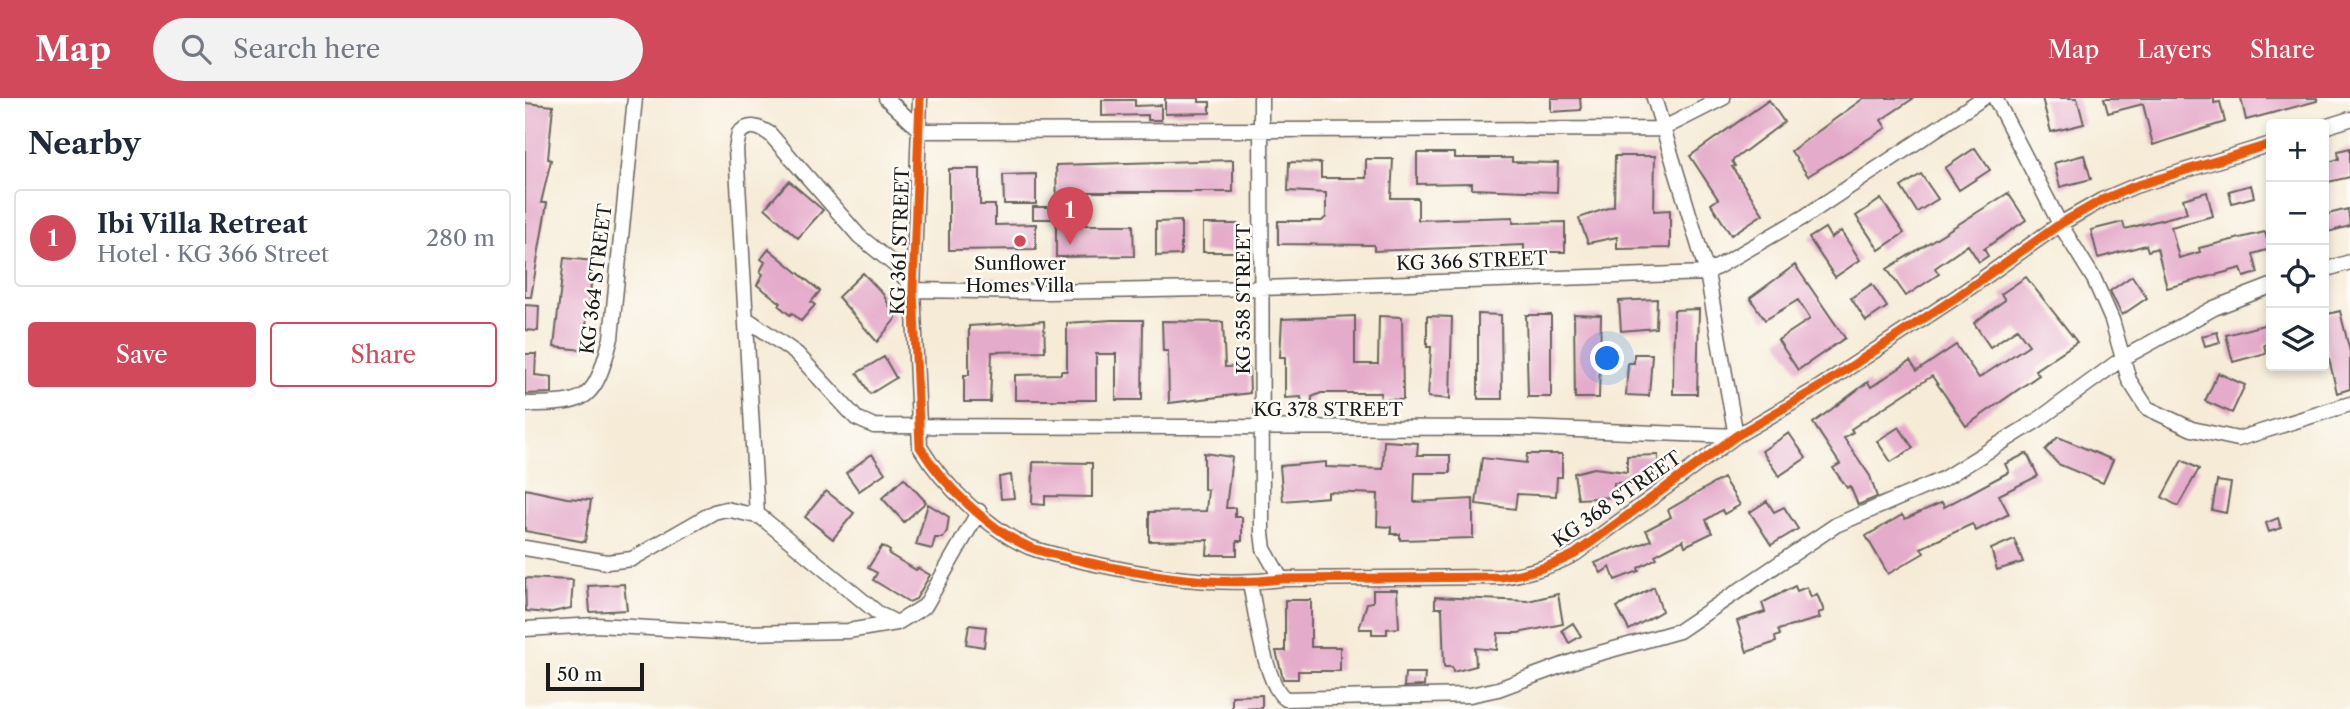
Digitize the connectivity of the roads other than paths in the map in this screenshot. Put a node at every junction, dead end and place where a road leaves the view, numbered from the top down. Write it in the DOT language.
graph roads {
  1 [pos="635,98"];
  2 [pos="886,98"];
  3 [pos="920,98"];
  4 [pos="1261,98"];
  5 [pos="1654,98"];
  6 [pos="1723,98"];
  7 [pos="1983,98"];
  8 [pos="1995,98"];
  9 [pos="2350,119"];
  10 [pos="2329,125"];
  11 [pos="1662,129"];
  12 [pos="1261,130"];
  13 [pos="921,131"];
  14 [pos="2266,146"];
  15 [pos="2060,224"];
  16 [pos="2350,262"];
  17 [pos="2329,268"];
  18 [pos="1707,273"];
  19 [pos="1259,288"];
  20 [pos="2266,288"];
  21 [pos="913,290"];
  22 [pos="747,319"];
  23 [pos="2123,358"];
  24 [pos="525,404"];
  25 [pos="2350,404"];
  26 [pos="921,427"];
  27 [pos="1263,429"];
  28 [pos="1735,436"];
  29 [pos="979,511"];
  30 [pos="757,515"];
  31 [pos="525,548"];
  32 [pos="1281,579"];
  33 [pos="1249,583"];
  34 [pos="897,623"];
  35 [pos="525,629"];
  1 -- 24 [label="street, KG 364 STREET"];
  2 -- 13 [label="street"];
  3 -- 13 [label="street, KG 361 STREET"];
  4 -- 12 [label="street, KG 358 STREET"];
  5 -- 11 [label="street"];
  6 -- 11 [label="street"];
  7 -- 18 [label="street, KG 366 STREET"];
  8 -- 15 [label="street"];
  9 -- 10 [label="street"];
  11 -- 12 [label="street"];
  11 -- 18 [label="street"];
  12 -- 13 [label="street"];
  12 -- 19 [label="street, KG 358 STREET"];
  13 -- 21 [label="street, KG 361 STREET"];
  14 -- 15 [label="street, KG 368 STREET"];
  15 -- 23 [label="street"];
  15 -- 28 [label="street, KG 368 STREET"];
  16 -- 17 [label="street"];
  18 -- 19 [label="street, KG 366 STREET"];
  18 -- 28 [label="street"];
  19 -- 21 [label="street, KG 366 STREET"];
  19 -- 27 [label="street, KG 358 STREET"];
  20 -- 23 [label="street"];
  21 -- 22 [label="street"];
  21 -- 26 [label="street, KG 361 STREET"];
  22 -- 26 [label="street, KG 378 STREET"];
  22 -- 30 [label="street"];
  23 -- 25 [label="street"];
  23 -- 33 [label="street"];
  26 -- 27 [label="street, KG 378 STREET"];
  26 -- 29 [label="street, KG 368 STREET"];
  27 -- 28 [label="street, KG 378 STREET"];
  27 -- 32 [label="street, KG 358 STREET"];
  28 -- 32 [label="street, KG 368 STREET"];
  29 -- 33 [label="street, KG 368 STREET"];
  29 -- 34 [label="street"];
  30 -- 31 [label="street"];
  30 -- 34 [label="street"];
  32 -- 33 [label="street, KG 368 STREET"];
  34 -- 35 [label="street"];
}
